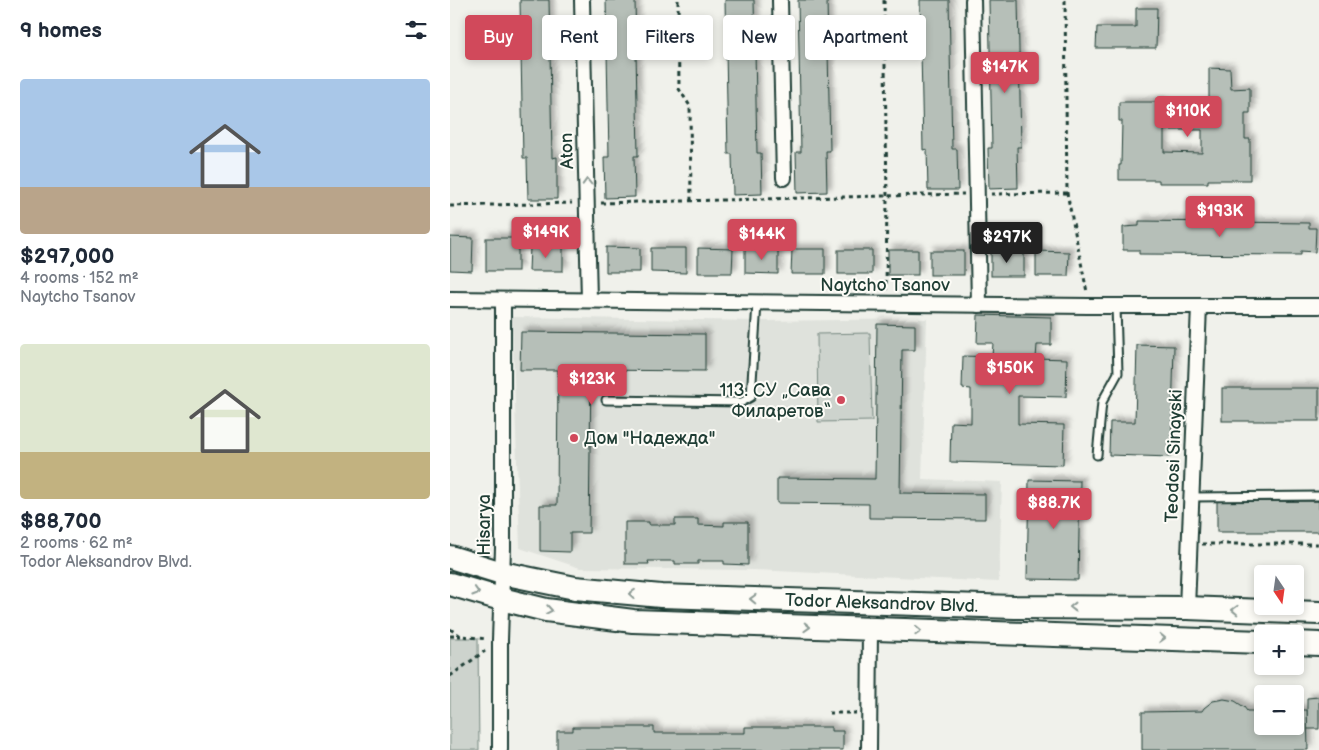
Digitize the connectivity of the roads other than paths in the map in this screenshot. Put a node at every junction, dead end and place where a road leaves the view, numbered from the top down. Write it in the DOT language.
graph roads {
  1 [pos="582,0"];
  2 [pos="780,0"];
  3 [pos="973,0"];
  4 [pos="784,178"];
  5 [pos="450,299"];
  6 [pos="503,300"];
  7 [pos="589,300"];
  8 [pos="757,303"];
  9 [pos="979,305"];
  10 [pos="1116,306"];
  11 [pos="1199,306"];
  12 [pos="1319,306"];
  13 [pos="606,400"];
  14 [pos="1097,455"];
  15 [pos="1319,496"];
  16 [pos="1192,497"];
  17 [pos="450,557"];
  18 [pos="502,573"];
  19 [pos="450,584"];
  20 [pos="501,600"];
  21 [pos="1187,608"];
  22 [pos="1319,613"];
  23 [pos="870,629"];
  24 [pos="1254,642"];
  25 [pos="1304,643"];
  26 [pos="1319,644"];
  27 [pos="500,750"];
  28 [pos="870,750"];
  7 -- 1 [label="street, Aton, one-way"];
  2 -- 4 [label="street"];
  3 -- 9 [label="street"];
  5 -- 6 [label="street, Naytcho Tsanov"];
  6 -- 7 [label="street, Naytcho Tsanov"];
  6 -- 18 [label="street, Hisarya"];
  7 -- 8 [label="street, Naytcho Tsanov"];
  8 -- 9 [label="street, Naytcho Tsanov"];
  8 -- 13 [label="lane"];
  9 -- 10 [label="street, Naytcho Tsanov"];
  10 -- 11 [label="street, Naytcho Tsanov"];
  10 -- 14 [label="lane"];
  11 -- 12 [label="street, Naytcho Tsanov"];
  11 -- 16 [label="street, Teodosi Sinayski"];
  15 -- 16 [label="lane"];
  16 -- 21 [label="street, Teodosi Sinayski"];
  17 -- 18 [label="main road, Todor Aleksandrov Blvd."];
  18 -- 20 [label="street, Hisarya"];
  21 -- 18 [label="main road, Todor Aleksandrov Blvd., one-way"];
  19 -- 20 [label="main road, Todor Aleksandrov Blvd., one-way"];
  20 -- 23 [label="main road, Todor Aleksandrov Blvd., one-way"];
  20 -- 27 [label="street, Hisarya"];
  22 -- 21 [label="main road, Todor Aleksandrov Blvd., one-way"];
  23 -- 24 [label="main road, Todor Aleksandrov Blvd., one-way"];
  23 -- 28 [label="street"];
  25 -- 26 [label="main road"];
}
